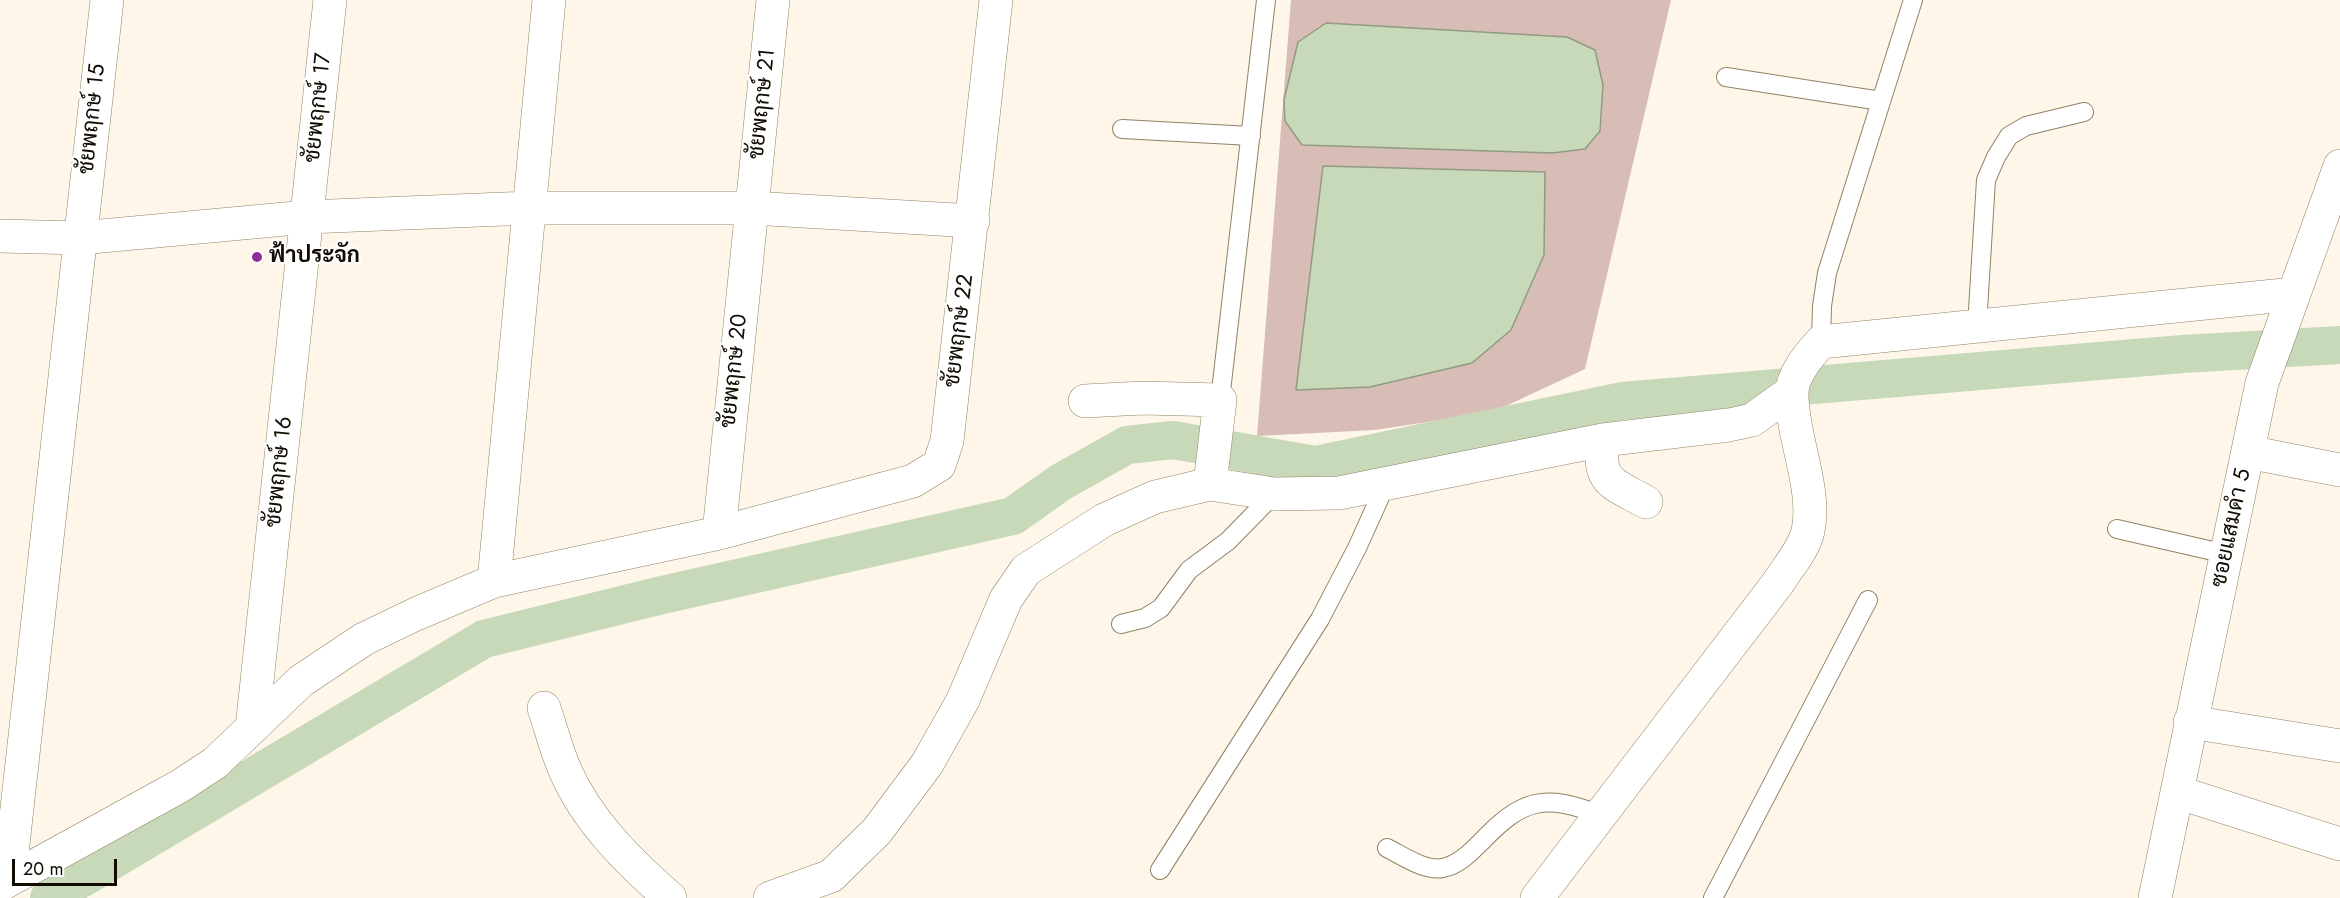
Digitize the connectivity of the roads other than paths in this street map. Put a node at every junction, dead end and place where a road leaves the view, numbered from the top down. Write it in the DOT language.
graph roads {
  1 [pos="106,0"];
  2 [pos="330,0"];
  3 [pos="549,0"];
  4 [pos="773,0"];
  5 [pos="996,0"];
  6 [pos="1266,0"];
  7 [pos="1913,0"];
  8 [pos="1726,77"];
  9 [pos="1881,101"];
  10 [pos="2085,112"];
  11 [pos="1122,129"];
  12 [pos="1251,136"];
  13 [pos="2340,166"];
  14 [pos="529,208"];
  15 [pos="752,208"];
  16 [pos="307,217"];
  17 [pos="973,220"];
  18 [pos="0,236"];
  19 [pos="80,238"];
  20 [pos="2294,295"];
  21 [pos="1977,326"];
  22 [pos="1821,342"];
  23 [pos="1791,392"];
  24 [pos="1220,400"];
  25 [pos="1085,401"];
  26 [pos="1602,440"];
  27 [pos="2248,452"];
  28 [pos="2340,470"];
  29 [pos="1209,484"];
  30 [pos="1385,486"];
  31 [pos="1274,494"];
  32 [pos="1646,502"];
  33 [pos="2117,529"];
  34 [pos="719,533"];
  35 [pos="2226,554"];
  36 [pos="494,581"];
  37 [pos="1868,600"];
  38 [pos="1121,624"];
  39 [pos="544,708"];
  40 [pos="2190,722"];
  41 [pos="252,728"];
  42 [pos="2340,746"];
  43 [pos="2177,792"];
  44 [pos="1600,815"];
  45 [pos="2340,844"];
  46 [pos="1387,848"];
  47 [pos="1160,870"];
  48 [pos="4,883"];
  49 [pos="670,898"];
  50 [pos="770,898"];
  51 [pos="1537,898"];
  52 [pos="1713,898"];
  53 [pos="2155,898"];
  1 -- 19 [label="street, ชัยพฤกษ์ 15"];
  2 -- 16 [label="street, ชัยพฤกษ์ 17"];
  3 -- 14 [label="street"];
  4 -- 15 [label="street, ชัยพฤกษ์ 21"];
  5 -- 17 [label="street, ชัยพฤกษ์ 22"];
  6 -- 12 [label="lane"];
  7 -- 9 [label="lane"];
  8 -- 9 [label="lane"];
  9 -- 22 [label="lane"];
  10 -- 21 [label="lane"];
  11 -- 12 [label="lane"];
  12 -- 24 [label="lane"];
  13 -- 20 [label="street, ซอยแสมดำ 5"];
  14 -- 15 [label="street"];
  14 -- 16 [label="street"];
  14 -- 36 [label="street"];
  15 -- 17 [label="street"];
  15 -- 34 [label="street, ชัยพฤกษ์ 20"];
  16 -- 19 [label="street"];
  16 -- 41 [label="street, ชัยพฤกษ์ 16"];
  17 -- 34 [label="street, ชัยพฤกษ์ 22"];
  18 -- 19 [label="street"];
  19 -- 48 [label="street, ชัยพฤกษ์ 15"];
  20 -- 21 [label="street"];
  20 -- 27 [label="street, ซอยแสมดำ 5"];
  21 -- 22 [label="street"];
  22 -- 23 [label="street"];
  23 -- 26 [label="street"];
  23 -- 44 [label="street"];
  24 -- 25 [label="street"];
  24 -- 29 [label="street"];
  26 -- 30 [label="street"];
  26 -- 32 [label="street"];
  27 -- 28 [label="street"];
  27 -- 35 [label="street, ซอยแสมดำ 5"];
  29 -- 31 [label="street"];
  29 -- 50 [label="street"];
  30 -- 31 [label="street"];
  30 -- 47 [label="lane"];
  31 -- 38 [label="lane"];
  33 -- 35 [label="lane"];
  34 -- 36 [label="street, ชัยพฤกษ์ 22"];
  35 -- 40 [label="street, ซอยแสมดำ 5"];
  36 -- 41 [label="street, ชัยพฤกษ์ 22"];
  37 -- 52 [label="lane"];
  39 -- 49 [label="street"];
  40 -- 42 [label="street"];
  40 -- 43 [label="street, ซอยแสมดำ 5"];
  41 -- 48 [label="street, ชัยพฤกษ์ 22"];
  43 -- 45 [label="street"];
  43 -- 53 [label="street, ซอยแสมดำ 5"];
  44 -- 46 [label="lane"];
  44 -- 51 [label="street"];
}
